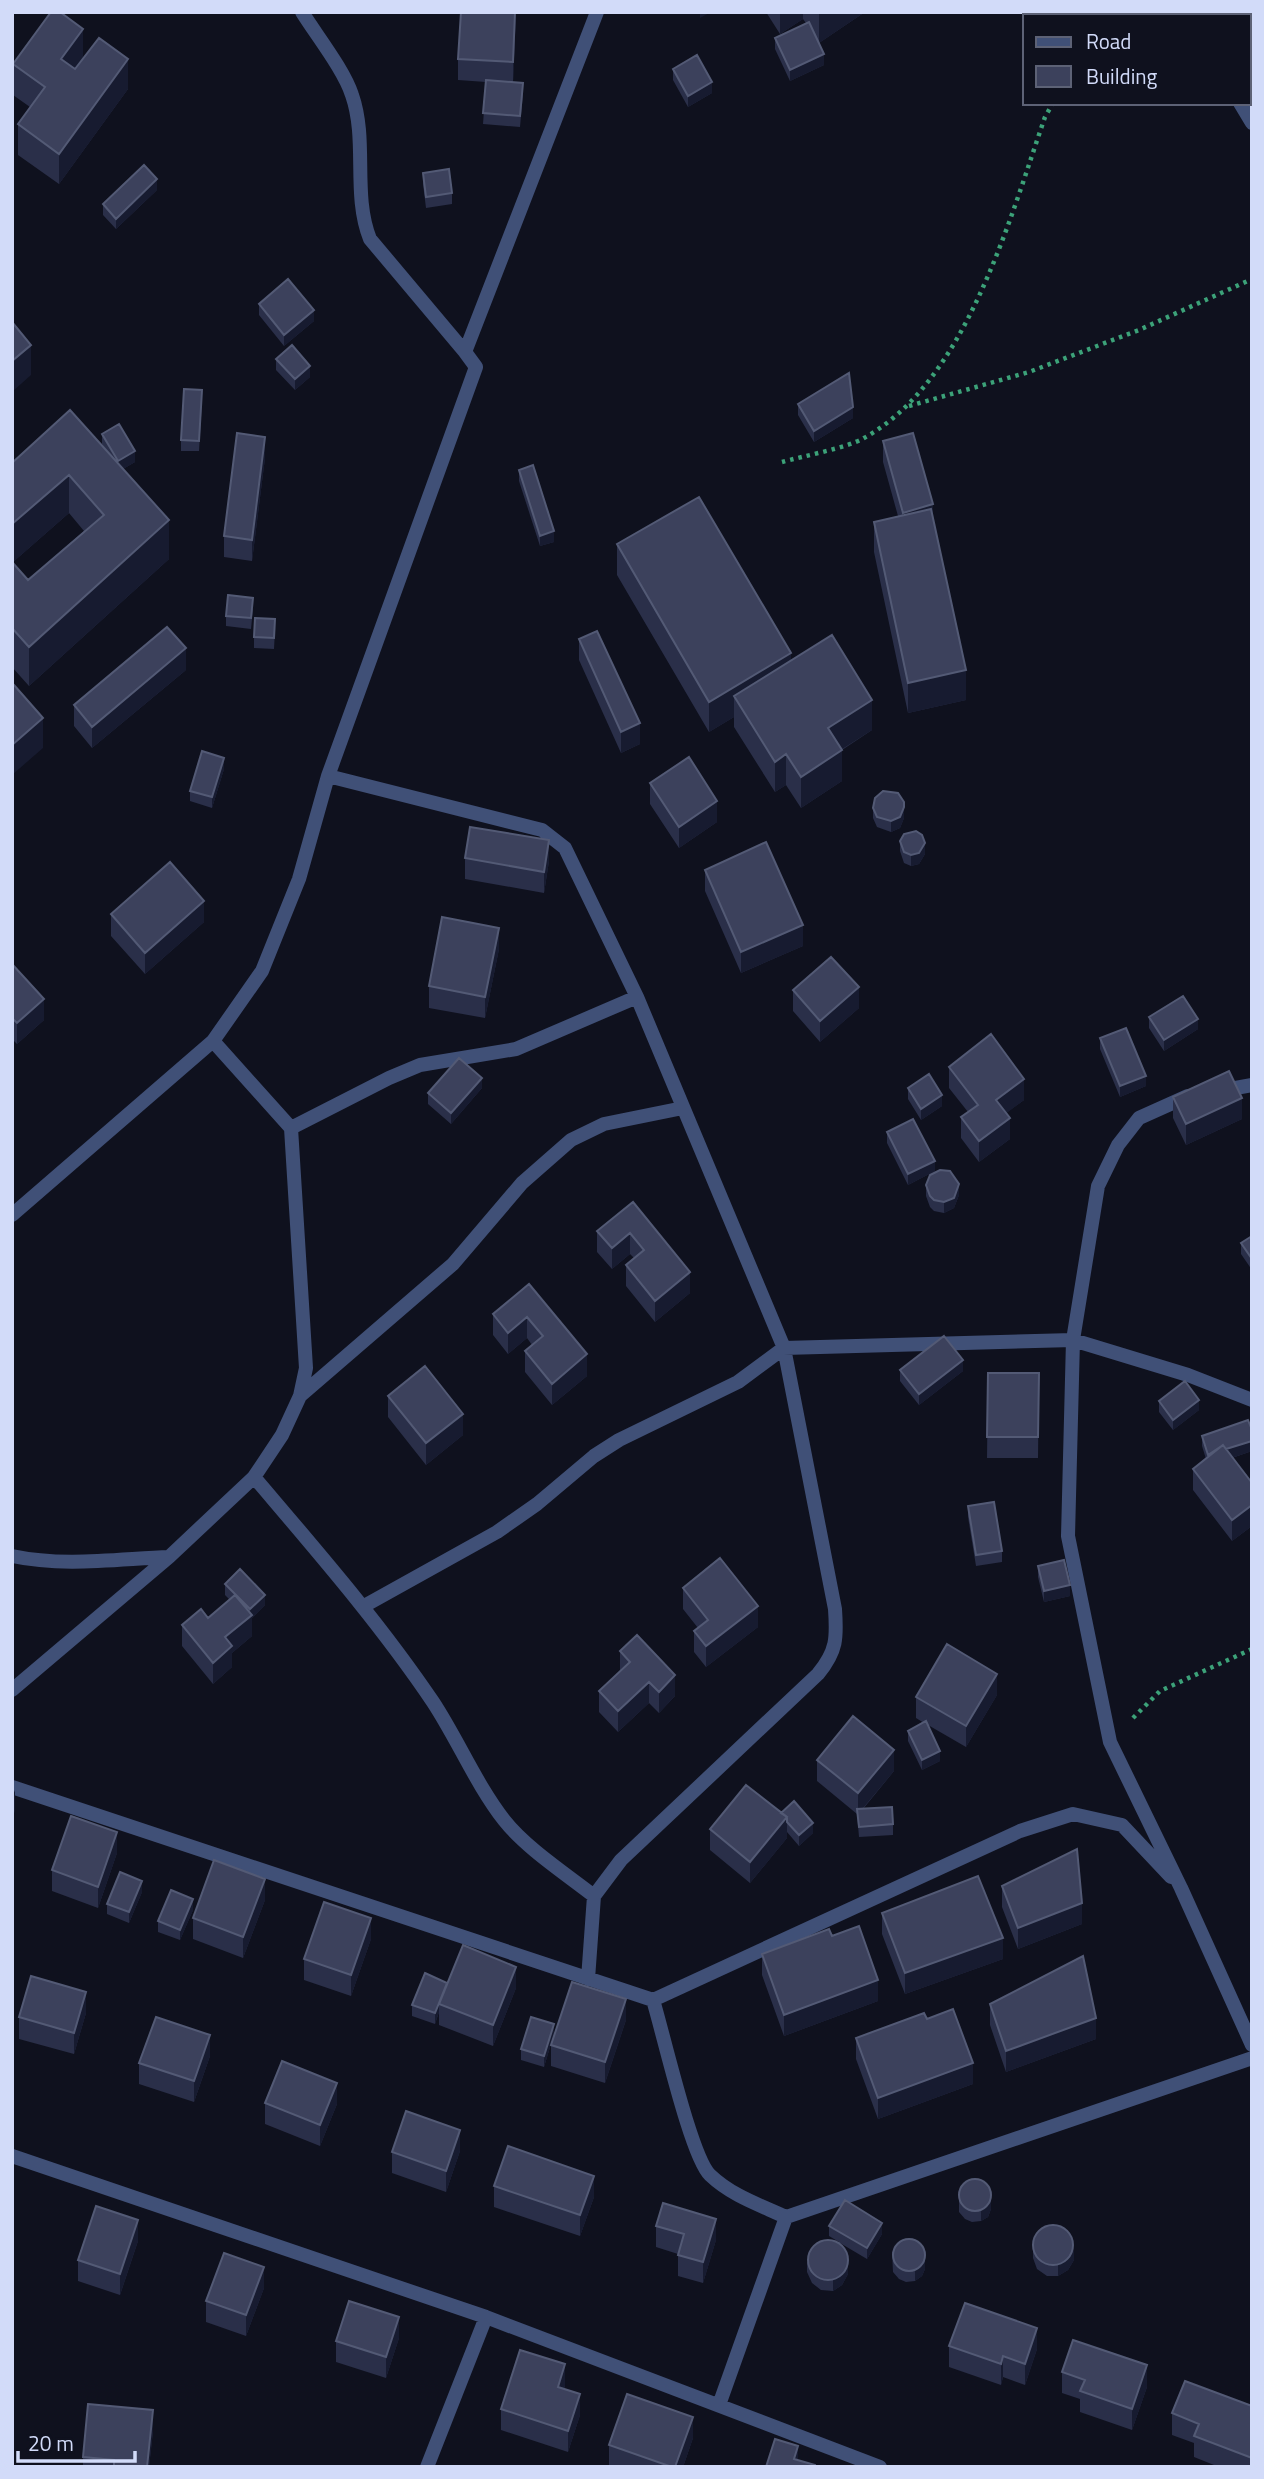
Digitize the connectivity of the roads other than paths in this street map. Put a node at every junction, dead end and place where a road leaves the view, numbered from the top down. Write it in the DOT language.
graph roads {
  1 [pos="302,12"];
  2 [pos="597,12"];
  3 [pos="1241,105"];
  4 [pos="1252,123"];
  5 [pos="465,352"];
  6 [pos="328,776"];
  7 [pos="637,997"];
  8 [pos="213,1041"];
  9 [pos="1252,1085"];
  10 [pos="684,1108"];
  11 [pos="291,1128"];
  12 [pos="12,1215"];
  13 [pos="1073,1340"];
  14 [pos="784,1348"];
  15 [pos="300,1396"];
  16 [pos="1252,1400"];
  17 [pos="254,1477"];
  18 [pos="12,1556"];
  19 [pos="169,1557"];
  20 [pos="364,1606"];
  21 [pos="12,1690"];
  22 [pos="12,1787"];
  23 [pos="1181,1888"];
  24 [pos="594,1896"];
  25 [pos="588,1979"];
  26 [pos="653,2000"];
  27 [pos="1252,2045"];
  28 [pos="1252,2058"];
  29 [pos="12,2157"];
  30 [pos="786,2217"];
  31 [pos="486,2317"];
  32 [pos="719,2405"];
  33 [pos="427,2467"];
  34 [pos="880,2467"];
  1 -- 5 [label="street"];
  2 -- 5 [label="street"];
  3 -- 4 [label="street"];
  5 -- 6 [label="street"];
  6 -- 7 [label="street"];
  6 -- 8 [label="street"];
  7 -- 10 [label="street"];
  7 -- 11 [label="street"];
  8 -- 11 [label="street"];
  8 -- 12 [label="street"];
  9 -- 13 [label="street"];
  10 -- 14 [label="street"];
  10 -- 15 [label="street"];
  11 -- 15 [label="street"];
  13 -- 14 [label="street"];
  13 -- 16 [label="street"];
  13 -- 23 [label="street"];
  14 -- 20 [label="street"];
  14 -- 24 [label="street"];
  15 -- 17 [label="street"];
  17 -- 19 [label="street"];
  17 -- 20 [label="street"];
  18 -- 19 [label="street"];
  19 -- 21 [label="street"];
  20 -- 24 [label="street"];
  22 -- 25 [label="street"];
  23 -- 26 [label="street"];
  23 -- 27 [label="street"];
  24 -- 25 [label="street"];
  25 -- 26 [label="street"];
  26 -- 30 [label="street"];
  28 -- 30 [label="street"];
  29 -- 31 [label="street"];
  30 -- 32 [label="street"];
  31 -- 32 [label="street"];
  31 -- 33 [label="street"];
  32 -- 34 [label="street"];
}
